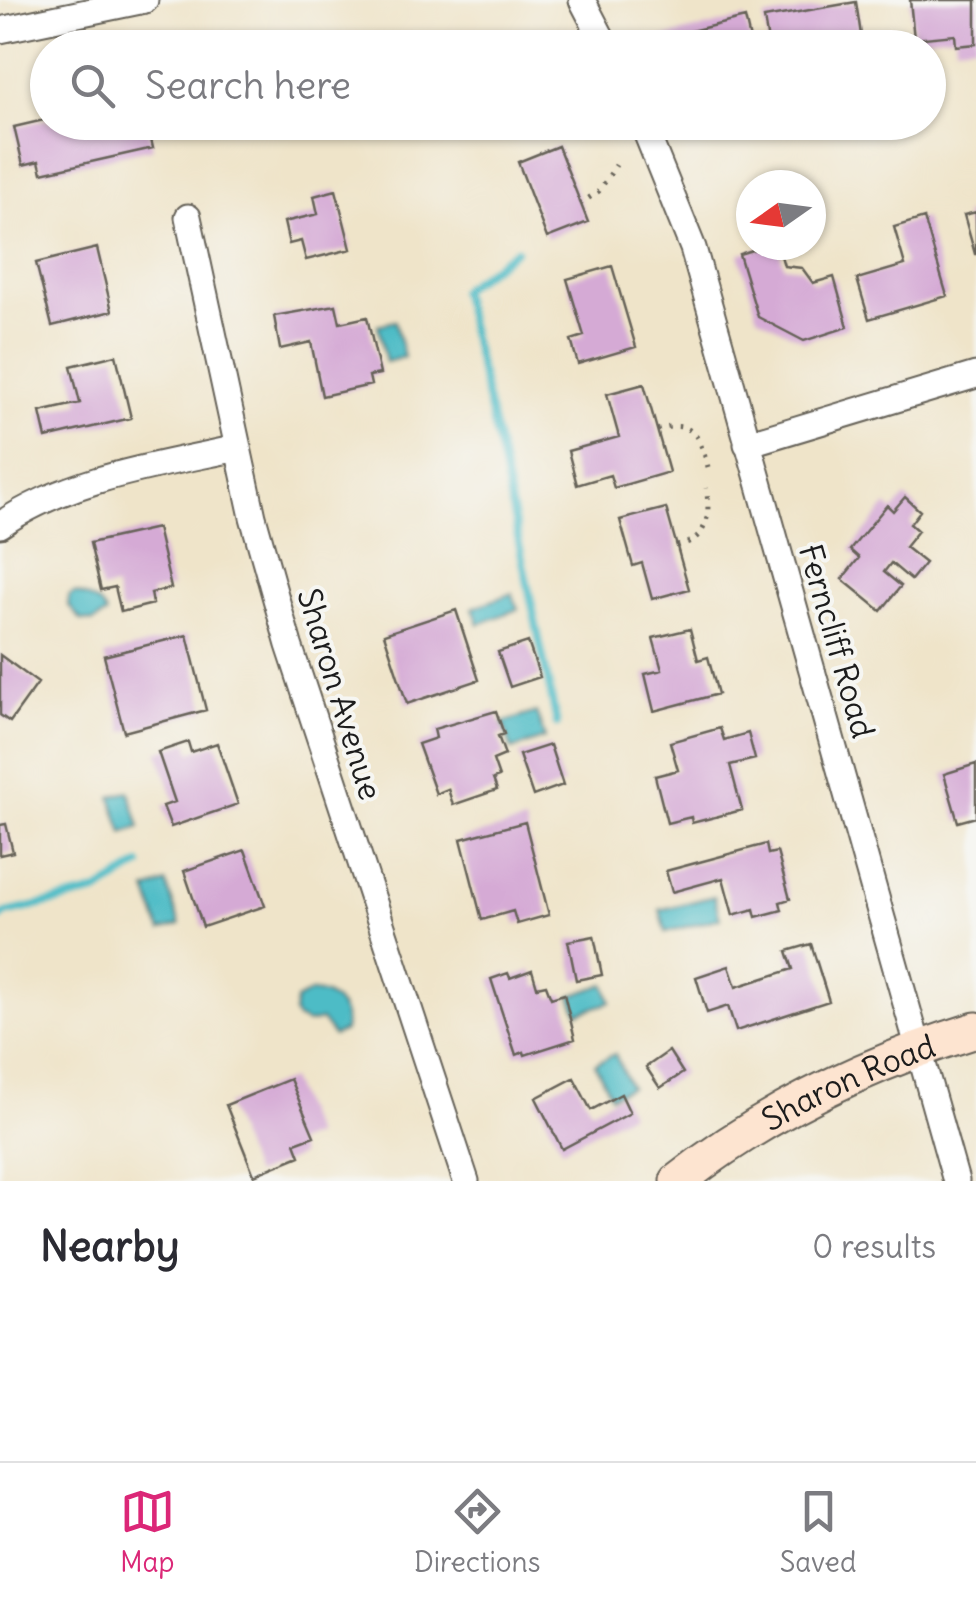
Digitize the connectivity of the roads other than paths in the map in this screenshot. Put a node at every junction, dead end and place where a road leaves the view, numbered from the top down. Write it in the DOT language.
graph roads {
  1 [pos="145,0"];
  2 [pos="582,0"];
  3 [pos="0,30"];
  4 [pos="598,30"];
  5 [pos="649,140"];
  6 [pos="188,217"];
  7 [pos="976,376"];
  8 [pos="748,444"];
  9 [pos="238,448"];
  10 [pos="0,525"];
  11 [pos="976,1030"];
  12 [pos="917,1048"];
  13 [pos="466,1181"];
  14 [pos="678,1181"];
  15 [pos="956,1181"];
  1 -- 3 [label="street"];
  2 -- 4 [label="street"];
  5 -- 8 [label="street, Ferncliff Road"];
  6 -- 9 [label="street, Sharon Avenue"];
  7 -- 8 [label="street"];
  8 -- 12 [label="street, Ferncliff Road"];
  9 -- 10 [label="street"];
  9 -- 13 [label="street, Sharon Avenue"];
  11 -- 12 [label="main road, Sharon Road"];
  12 -- 14 [label="main road, Sharon Road"];
  12 -- 15 [label="street, Ferncliff Road"];
}
